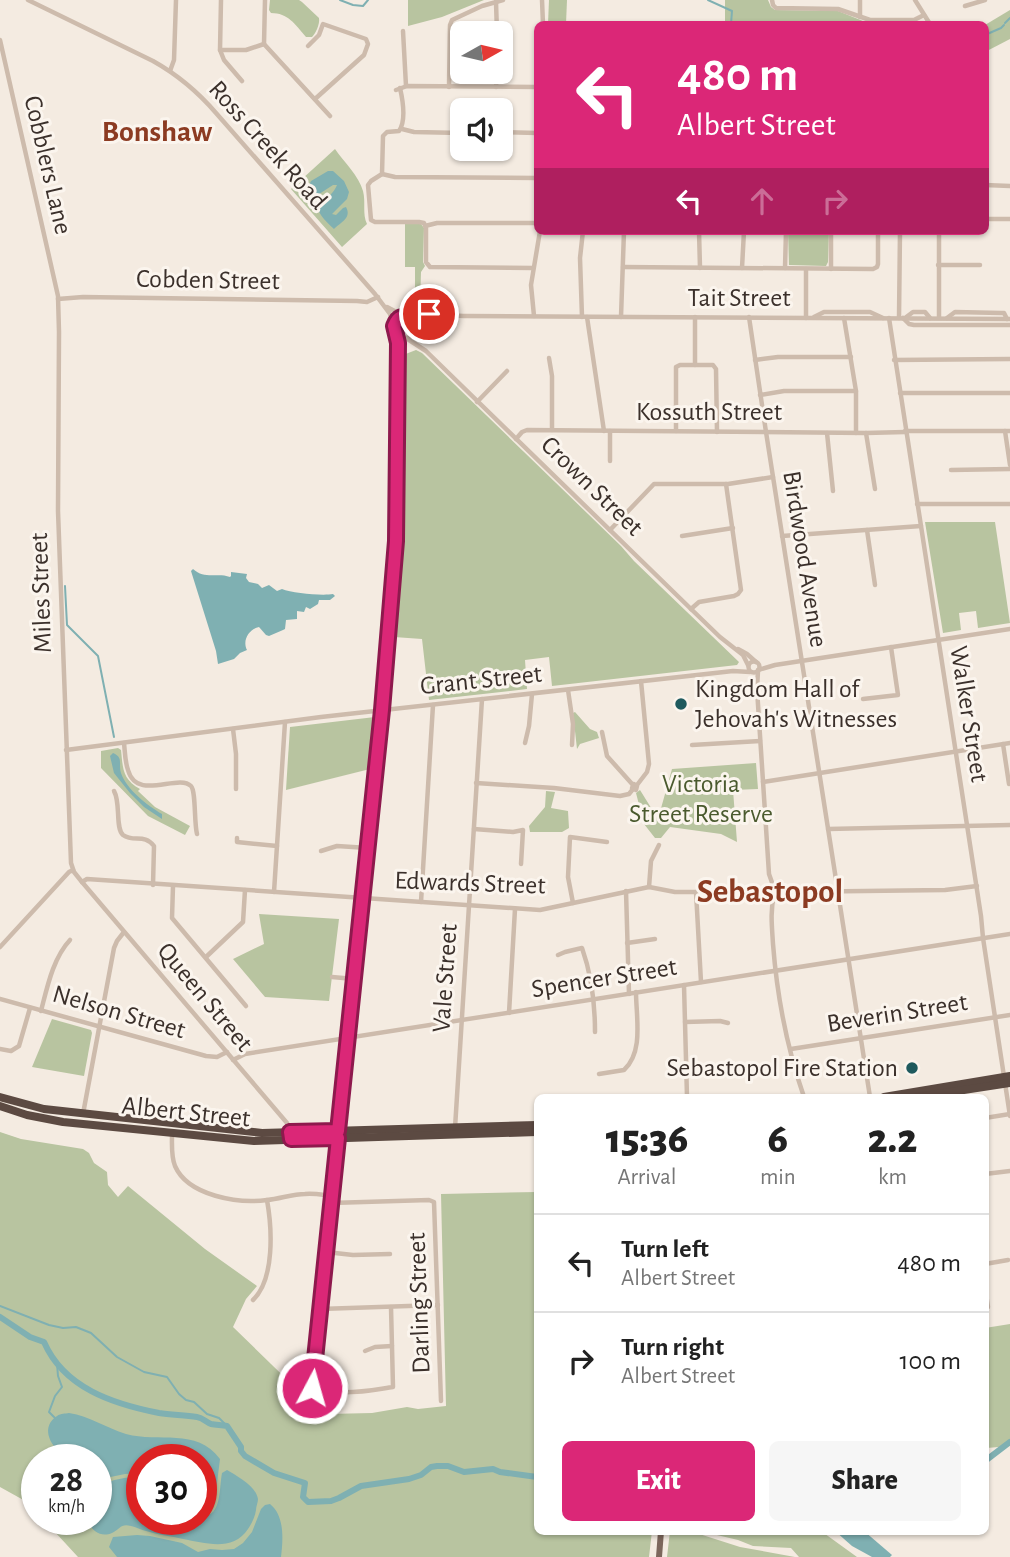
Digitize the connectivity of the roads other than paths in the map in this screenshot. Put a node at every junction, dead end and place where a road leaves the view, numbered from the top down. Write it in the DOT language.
graph roads {
  1 [pos="27,0"];
  2 [pos="176,0"];
  3 [pos="221,0"];
  4 [pos="265,0"];
  5 [pos="503,0"];
  6 [pos="542,0"];
  7 [pos="772,0"];
  8 [pos="860,0"];
  9 [pos="915,0"];
  10 [pos="985,0"];
  11 [pos="496,2"];
  12 [pos="965,6"];
  13 [pos="924,15"];
  14 [pos="860,18"];
  15 [pos="497,21"];
  16 [pos="543,21"];
  17 [pos="928,21"];
  18 [pos="403,31"];
  19 [pos="0,40"];
  20 [pos="264,44"];
  21 [pos="308,46"];
  22 [pos="220,50"];
  23 [pos="171,72"];
  24 [pos="242,81"];
  25 [pos="496,84"];
  26 [pos="449,87"];
  27 [pos="496,87"];
  28 [pos="534,87"];
  29 [pos="401,88"];
  30 [pos="315,99"];
  31 [pos="330,116"];
  32 [pos="402,129"];
  33 [pos="513,132"];
  34 [pos="450,133"];
  35 [pos="534,133"];
  36 [pos="382,174"];
  37 [pos="534,178"];
  38 [pos="989,186"];
  39 [pos="1010,186"];
  40 [pos="989,219"];
  41 [pos="1010,219"];
  42 [pos="534,223"];
  43 [pos="425,226"];
  44 [pos="539,235"];
  45 [pos="583,235"];
  46 [pos="624,235"];
  47 [pos="699,235"];
  48 [pos="744,235"];
  49 [pos="786,235"];
  50 [pos="831,235"];
  51 [pos="878,235"];
  52 [pos="900,235"];
  53 [pos="939,235"];
  54 [pos="938,265"];
  55 [pos="980,265"];
  56 [pos="623,267"];
  57 [pos="533,268"];
  58 [pos="700,268"];
  59 [pos="742,268"];
  60 [pos="785,268"];
  61 [pos="806,269"];
  62 [pos="831,269"];
  63 [pos="376,295"];
  64 [pos="58,299"];
  65 [pos="384,304"];
  66 [pos="406,316"];
  67 [pos="467,316"];
  68 [pos="534,316"];
  69 [pos="585,317"];
  70 [pos="621,317"];
  71 [pos="695,317"];
  72 [pos="750,317"];
  73 [pos="806,318"];
  74 [pos="813,318"];
  75 [pos="844,318"];
  76 [pos="886,318"];
  77 [pos="902,318"];
  78 [pos="939,318"];
  79 [pos="1008,319"];
  80 [pos="1010,325"];
  81 [pos="394,327"];
  82 [pos="415,330"];
  83 [pos="397,335"];
  84 [pos="406,338"];
  85 [pos="426,351"];
  86 [pos="850,357"];
  87 [pos="549,358"];
  88 [pos="1010,359"];
  89 [pos="755,360"];
  90 [pos="894,360"];
  91 [pos="398,362"];
  92 [pos="695,365"];
  93 [pos="507,371"];
  94 [pos="856,391"];
  95 [pos="900,393"];
  96 [pos="1010,393"];
  97 [pos="761,395"];
  98 [pos="477,402"];
  99 [pos="552,430"];
  100 [pos="1008,430"];
  101 [pos="607,431"];
  102 [pos="676,431"];
  103 [pos="905,431"];
  104 [pos="717,432"];
  105 [pos="766,432"];
  106 [pos="827,433"];
  107 [pos="856,433"];
  108 [pos="866,433"];
  109 [pos="516,439"];
  110 [pos="610,461"];
  111 [pos="1010,467"];
  112 [pos="951,470"];
  113 [pos="773,477"];
  114 [pos="726,484"];
  115 [pos="875,489"];
  116 [pos="833,491"];
  117 [pos="1010,504"];
  118 [pos="917,505"];
  119 [pos="920,526"];
  120 [pos="733,528"];
  121 [pos="610,530"];
  122 [pos="867,530"];
  123 [pos="682,536"];
  124 [pos="782,536"];
  125 [pos="875,585"];
  126 [pos="691,609"];
  127 [pos="1010,629"];
  128 [pos="938,640"];
  129 [pos="734,647"];
  130 [pos="891,647"];
  131 [pos="802,661"];
  132 [pos="758,667"];
  133 [pos="750,669"];
  134 [pos="641,681"];
  135 [pos="568,690"];
  136 [pos="757,690"];
  137 [pos="531,694"];
  138 [pos="482,699"];
  139 [pos="863,699"];
  140 [pos="433,705"];
  141 [pos="382,710"];
  142 [pos="285,722"];
  143 [pos="233,729"];
  144 [pos="602,732"];
  145 [pos="760,741"];
  146 [pos="124,743"];
  147 [pos="525,743"];
  148 [pos="1010,743"];
  149 [pos="1003,744"];
  150 [pos="572,745"];
  151 [pos="692,745"];
  152 [pos="66,750"];
  153 [pos="956,752"];
  154 [pos="819,773"];
  155 [pos="764,782"];
  156 [pos="477,783"];
  157 [pos="1009,784"];
  158 [pos="634,786"];
  159 [pos="236,789"];
  160 [pos="114,791"];
  161 [pos="1010,825"];
  162 [pos="967,826"];
  163 [pos="474,829"];
  164 [pos="828,829"];
  165 [pos="197,834"];
  166 [pos="237,838"];
  167 [pos="607,842"];
  168 [pos="659,845"];
  169 [pos="277,846"];
  170 [pos="368,848"];
  171 [pos="321,851"];
  172 [pos="521,864"];
  173 [pos="74,871"];
  174 [pos="769,874"];
  175 [pos="153,884"];
  176 [pos="84,885"];
  177 [pos="173,886"];
  178 [pos="976,886"];
  179 [pos="649,887"];
  180 [pos="766,888"];
  181 [pos="245,890"];
  182 [pos="626,891"];
  183 [pos="838,891"];
  184 [pos="274,892"];
  185 [pos="696,892"];
  186 [pos="756,892"];
  187 [pos="772,893"];
  188 [pos="363,898"];
  189 [pos="421,902"];
  190 [pos="573,903"];
  191 [pos="469,905"];
  192 [pos="515,909"];
  193 [pos="124,932"];
  194 [pos="1010,934"];
  195 [pos="983,938"];
  196 [pos="655,939"];
  197 [pos="69,940"];
  198 [pos="627,943"];
  199 [pos="0,947"];
  200 [pos="558,956"];
  201 [pos="205,957"];
  202 [pos="849,959"];
  203 [pos="775,971"];
  204 [pos="332,978"];
  205 [pos="354,979"];
  206 [pos="701,982"];
  207 [pos="684,985"];
  208 [pos="636,992"];
  209 [pos="629,994"];
  210 [pos="0,999"];
  211 [pos="594,999"];
  212 [pos="247,1006"];
  213 [pos="30,1008"];
  214 [pos="41,1011"];
  215 [pos="509,1013"];
  216 [pos="1010,1015"];
  217 [pos="995,1018"];
  218 [pos="461,1019"];
  219 [pos="685,1022"];
  220 [pos="728,1023"];
  221 [pos="99,1027"];
  222 [pos="596,1032"];
  223 [pos="348,1037"];
  224 [pos="861,1038"];
  225 [pos="0,1049"];
  226 [pos="791,1049"];
  227 [pos="226,1052"];
  228 [pos="233,1060"];
  229 [pos="599,1074"];
  230 [pos="1007,1080"];
  231 [pos="687,1094"];
  232 [pos="801,1094"];
  233 [pos="870,1094"];
  234 [pos="906,1094"];
  235 [pos="934,1094"];
  236 [pos="0,1097"];
  237 [pos="0,1106"];
  238 [pos="83,1114"];
  239 [pos="1010,1115"];
  240 [pos="989,1118"];
  241 [pos="134,1124"];
  242 [pos="534,1125"];
  243 [pos="454,1131"];
  244 [pos="172,1132"];
  245 [pos="534,1132"];
  246 [pos="338,1134"];
  247 [pos="291,1136"];
  248 [pos="1010,1171"];
  249 [pos="989,1174"];
  250 [pos="332,1196"];
  251 [pos="268,1200"];
  252 [pos="331,1203"];
  253 [pos="326,1252"];
  254 [pos="390,1254"];
  255 [pos="1008,1260"];
  256 [pos="989,1263"];
  257 [pos="253,1300"];
  258 [pos="438,1305"];
  259 [pos="391,1307"];
  260 [pos="320,1309"];
  261 [pos="392,1346"];
  262 [pos="365,1351"];
  263 [pos="313,1381"];
  264 [pos="312,1388"];
  265 [pos="441,1401"];
  266 [pos="661,1535"];
  267 [pos="659,1557"];
  1 -- 23 [label="street, Ross Creek Road"];
  2 -- 23 [label="street"];
  3 -- 22 [label="street"];
  4 -- 20 [label="street"];
  5 -- 11 [label="street"];
  6 -- 16 [label="street"];
  7 -- 14 [label="street"];
  8 -- 14 [label="street"];
  9 -- 13 [label="street"];
  10 -- 12 [label="street"];
  11 -- 15 [label="street"];
  11 -- 26 [label="street"];
  13 -- 14 [label="street"];
  13 -- 17 [label="street"];
  18 -- 29 [label="street"];
  19 -- 64 [label="street, Cobblers Lane"];
  20 -- 22 [label="street"];
  20 -- 30 [label="street"];
  21 -- 30 [label="street"];
  22 -- 24 [label="street"];
  23 -- 63 [label="street, Ross Creek Road"];
  25 -- 27 [label="street"];
  26 -- 27 [label="street"];
  26 -- 29 [label="street"];
  27 -- 28 [label="street"];
  29 -- 32 [label="street"];
  30 -- 31 [label="street"];
  32 -- 34 [label="street"];
  32 -- 36 [label="street"];
  33 -- 35 [label="street"];
  36 -- 37 [label="street"];
  36 -- 43 [label="street"];
  38 -- 39 [label="street"];
  40 -- 41 [label="street"];
  42 -- 43 [label="street"];
  43 -- 57 [label="street"];
  44 -- 57 [label="street"];
  45 -- 69 [label="street"];
  46 -- 56 [label="street"];
  47 -- 58 [label="street"];
  48 -- 59 [label="street"];
  49 -- 60 [label="street"];
  50 -- 62 [label="street"];
  51 -- 62 [label="street"];
  52 -- 77 [label="street"];
  53 -- 54 [label="street"];
  54 -- 55 [label="street"];
  54 -- 78 [label="street"];
  56 -- 58 [label="street"];
  56 -- 70 [label="street"];
  57 -- 68 [label="street"];
  58 -- 59 [label="street"];
  59 -- 60 [label="street"];
  60 -- 61 [label="street"];
  61 -- 62 [label="street"];
  61 -- 73 [label="street"];
  63 -- 64 [label="street, Cobden Street"];
  63 -- 65 [label="street, Ross Creek Road"];
  64 -- 152 [label="street, Miles Street"];
  65 -- 66 [label="street"];
  65 -- 81 [label="street"];
  66 -- 67 [label="street, Tait Street"];
  66 -- 81 [label="street"];
  66 -- 82 [label="street"];
  67 -- 68 [label="street, Tait Street"];
  67 -- 82 [label="street, Tait Street"];
  68 -- 69 [label="street, Tait Street"];
  69 -- 70 [label="street, Tait Street"];
  69 -- 101 [label="street"];
  70 -- 71 [label="street, Tait Street"];
  71 -- 72 [label="street, Tait Street"];
  71 -- 92 [label="street"];
  72 -- 73 [label="street, Tait Street"];
  72 -- 89 [label="street, Birdwood Avenue"];
  73 -- 74 [label="street, Tait Street"];
  74 -- 75 [label="street, Tait Street"];
  74 -- 76 [label="street"];
  75 -- 76 [label="street, Tait Street"];
  75 -- 86 [label="street"];
  76 -- 77 [label="street, Tait Street"];
  76 -- 90 [label="street, Walker Street"];
  77 -- 78 [label="street, Tait Street"];
  77 -- 80 [label="street"];
  78 -- 79 [label="street, Tait Street"];
  81 -- 83 [label="street"];
  82 -- 84 [label="street"];
  82 -- 85 [label="street, Crown Street"];
  83 -- 84 [label="street"];
  83 -- 91 [label="street"];
  84 -- 85 [label="street, Crown Street"];
  84 -- 91 [label="street"];
  85 -- 98 [label="street, Crown Street"];
  86 -- 89 [label="street"];
  86 -- 94 [label="street"];
  87 -- 99 [label="street"];
  88 -- 90 [label="street"];
  89 -- 97 [label="street, Birdwood Avenue"];
  90 -- 95 [label="street, Walker Street"];
  91 -- 141 [label="street"];
  92 -- 102 [label="street"];
  92 -- 104 [label="street"];
  93 -- 98 [label="street"];
  94 -- 97 [label="street"];
  94 -- 107 [label="street"];
  95 -- 96 [label="street"];
  95 -- 103 [label="street, Walker Street"];
  97 -- 105 [label="street, Birdwood Avenue"];
  98 -- 109 [label="street, Crown Street"];
  99 -- 101 [label="street, Kossuth Street"];
  99 -- 109 [label="street, Kossuth Street"];
  100 -- 103 [label="street, Kossuth Street"];
  100 -- 111 [label="street"];
  101 -- 102 [label="street, Kossuth Street"];
  101 -- 110 [label="street"];
  102 -- 104 [label="street, Kossuth Street"];
  103 -- 108 [label="street, Kossuth Street"];
  103 -- 118 [label="street, Walker Street"];
  104 -- 105 [label="street, Kossuth Street"];
  105 -- 106 [label="street, Kossuth Street"];
  105 -- 113 [label="street, Birdwood Avenue"];
  106 -- 107 [label="street, Kossuth Street"];
  106 -- 116 [label="street"];
  107 -- 108 [label="street, Kossuth Street"];
  108 -- 115 [label="street"];
  109 -- 121 [label="street, Crown Street"];
  111 -- 112 [label="street"];
  113 -- 114 [label="street"];
  113 -- 124 [label="street, Birdwood Avenue"];
  114 -- 120 [label="street"];
  114 -- 121 [label="street"];
  117 -- 118 [label="street"];
  118 -- 119 [label="street, Walker Street"];
  119 -- 122 [label="street"];
  119 -- 128 [label="street, Walker Street"];
  120 -- 123 [label="street"];
  120 -- 126 [label="street"];
  121 -- 126 [label="street, Crown Street"];
  122 -- 124 [label="street"];
  122 -- 125 [label="street"];
  124 -- 131 [label="street, Birdwood Avenue"];
  126 -- 129 [label="street, Crown Street"];
  127 -- 128 [label="street"];
  128 -- 130 [label="street"];
  128 -- 153 [label="street, Walker Street"];
  129 -- 132 [label="street, Crown Street"];
  129 -- 133 [label="street, Crown Street"];
  130 -- 131 [label="street"];
  130 -- 139 [label="street"];
  131 -- 132 [label="street"];
  131 -- 154 [label="street, Birdwood Avenue"];
  132 -- 133 [label="street"];
  132 -- 133 [label="street"];
  132 -- 136 [label="street"];
  133 -- 134 [label="street, Grant Street"];
  133 -- 136 [label="street, Crown Street"];
  134 -- 135 [label="street, Grant Street"];
  134 -- 158 [label="street"];
  135 -- 137 [label="street, Grant Street"];
  135 -- 150 [label="street"];
  136 -- 145 [label="street"];
  137 -- 138 [label="street, Grant Street"];
  137 -- 147 [label="street"];
  138 -- 140 [label="street, Grant Street"];
  138 -- 156 [label="street, Vale Street"];
  140 -- 141 [label="street, Grant Street"];
  140 -- 189 [label="street"];
  141 -- 142 [label="street, Grant Street"];
  141 -- 170 [label="street"];
  142 -- 143 [label="street, Grant Street"];
  142 -- 169 [label="street"];
  143 -- 146 [label="street, Grant Street"];
  143 -- 159 [label="street"];
  144 -- 158 [label="street"];
  145 -- 151 [label="street"];
  145 -- 155 [label="street"];
  146 -- 152 [label="street, Grant Street"];
  146 -- 165 [label="street"];
  148 -- 149 [label="street"];
  149 -- 153 [label="street"];
  149 -- 157 [label="street"];
  152 -- 173 [label="street, Miles Street"];
  153 -- 154 [label="street"];
  153 -- 162 [label="street, Walker Street"];
  154 -- 155 [label="street"];
  154 -- 164 [label="street, Birdwood Avenue"];
  155 -- 174 [label="street"];
  156 -- 158 [label="street"];
  156 -- 163 [label="street, Vale Street"];
  160 -- 175 [label="street"];
  161 -- 162 [label="street"];
  162 -- 164 [label="street"];
  162 -- 178 [label="street, Walker Street"];
  163 -- 172 [label="street"];
  163 -- 191 [label="street, Vale Street"];
  164 -- 183 [label="street, Birdwood Avenue"];
  166 -- 169 [label="street"];
  167 -- 190 [label="street"];
  168 -- 179 [label="street"];
  169 -- 184 [label="street"];
  170 -- 171 [label="street"];
  170 -- 188 [label="street"];
  173 -- 176 [label="street"];
  173 -- 199 [label="street"];
  174 -- 180 [label="street"];
  174 -- 187 [label="street"];
  175 -- 176 [label="street, Edwards Street"];
  175 -- 177 [label="street, Edwards Street"];
  176 -- 193 [label="street, Queen Street"];
  177 -- 181 [label="street, Edwards Street"];
  177 -- 201 [label="street"];
  178 -- 183 [label="street, Edwards Street"];
  178 -- 195 [label="street, Walker Street"];
  179 -- 182 [label="street, Edwards Street"];
  179 -- 185 [label="street, Edwards Street"];
  180 -- 186 [label="street, Edwards Street"];
  180 -- 187 [label="street"];
  181 -- 184 [label="street, Edwards Street"];
  181 -- 201 [label="street"];
  182 -- 190 [label="street, Edwards Street"];
  182 -- 198 [label="street"];
  183 -- 187 [label="street, Edwards Street"];
  183 -- 202 [label="street, Birdwood Avenue"];
  184 -- 188 [label="street, Edwards Street"];
  185 -- 186 [label="street, Edwards Street"];
  185 -- 206 [label="street"];
  186 -- 187 [label="street, Edwards Street"];
  187 -- 203 [label="street"];
  188 -- 189 [label="street, Edwards Street"];
  188 -- 205 [label="street"];
  189 -- 191 [label="street, Edwards Street"];
  190 -- 192 [label="street, Edwards Street"];
  191 -- 192 [label="street, Edwards Street"];
  191 -- 218 [label="street, Vale Street"];
  192 -- 215 [label="street"];
  193 -- 221 [label="street"];
  193 -- 227 [label="street, Queen Street"];
  194 -- 195 [label="street, Spencer Street"];
  195 -- 202 [label="street, Spencer Street"];
  195 -- 217 [label="street, Walker Street"];
  196 -- 198 [label="street"];
  197 -- 214 [label="street"];
  198 -- 209 [label="street"];
  200 -- 211 [label="street"];
  201 -- 212 [label="street"];
  202 -- 203 [label="street, Spencer Street"];
  202 -- 224 [label="street, Birdwood Avenue"];
  203 -- 206 [label="street, Spencer Street"];
  203 -- 226 [label="street"];
  204 -- 205 [label="street"];
  205 -- 223 [label="street"];
  206 -- 207 [label="street, Spencer Street"];
  207 -- 208 [label="street, Spencer Street"];
  207 -- 219 [label="street"];
  208 -- 209 [label="street, Spencer Street"];
  208 -- 229 [label="street"];
  209 -- 211 [label="street, Spencer Street"];
  210 -- 213 [label="street, Nelson Street"];
  211 -- 215 [label="street, Spencer Street"];
  211 -- 222 [label="street"];
  213 -- 214 [label="street, Nelson Street"];
  213 -- 225 [label="street"];
  214 -- 221 [label="street, Nelson Street"];
  215 -- 218 [label="street, Spencer Street"];
  216 -- 217 [label="street, Beverin Street"];
  217 -- 224 [label="street, Beverin Street"];
  217 -- 230 [label="street, Walker Street"];
  218 -- 223 [label="street, Spencer Street"];
  218 -- 243 [label="street, Vale Street"];
  219 -- 220 [label="street"];
  219 -- 231 [label="street"];
  221 -- 227 [label="street, Nelson Street"];
  221 -- 238 [label="street"];
  223 -- 228 [label="street, Spencer Street"];
  223 -- 246 [label="street"];
  224 -- 226 [label="street, Beverin Street"];
  224 -- 233 [label="street, Birdwood Avenue"];
  226 -- 232 [label="street"];
  227 -- 228 [label="street, Queen Street"];
  228 -- 247 [label="street, Queen Street"];
  230 -- 234 [label="highway"];
  230 -- 235 [label="highway"];
  230 -- 239 [label="street, Walker Street"];
  236 -- 238 [label="highway, Albert Street"];
  237 -- 241 [label="highway, Albert Street"];
  238 -- 241 [label="highway, Albert Street"];
  239 -- 240 [label="street"];
  241 -- 244 [label="highway, Albert Street"];
  241 -- 247 [label="highway, Albert Street"];
  242 -- 243 [label="highway, Albert Street"];
  243 -- 245 [label="highway, Albert Street"];
  243 -- 246 [label="highway, Albert Street"];
  244 -- 247 [label="highway, Albert Street"];
  244 -- 251 [label="street"];
  246 -- 247 [label="highway, Albert Street"];
  246 -- 250 [label="street"];
  248 -- 249 [label="street"];
  250 -- 251 [label="street"];
  250 -- 252 [label="street"];
  251 -- 257 [label="street"];
  252 -- 253 [label="street"];
  252 -- 258 [label="street, Darling Street"];
  253 -- 254 [label="street"];
  253 -- 260 [label="street"];
  255 -- 256 [label="street"];
  258 -- 259 [label="street"];
  258 -- 265 [label="street, Darling Street"];
  259 -- 260 [label="street"];
  259 -- 261 [label="street"];
  260 -- 263 [label="street"];
  261 -- 262 [label="street"];
  261 -- 263 [label="street"];
  263 -- 264 [label="street"];
  266 -- 267 [label="main road"];
}
